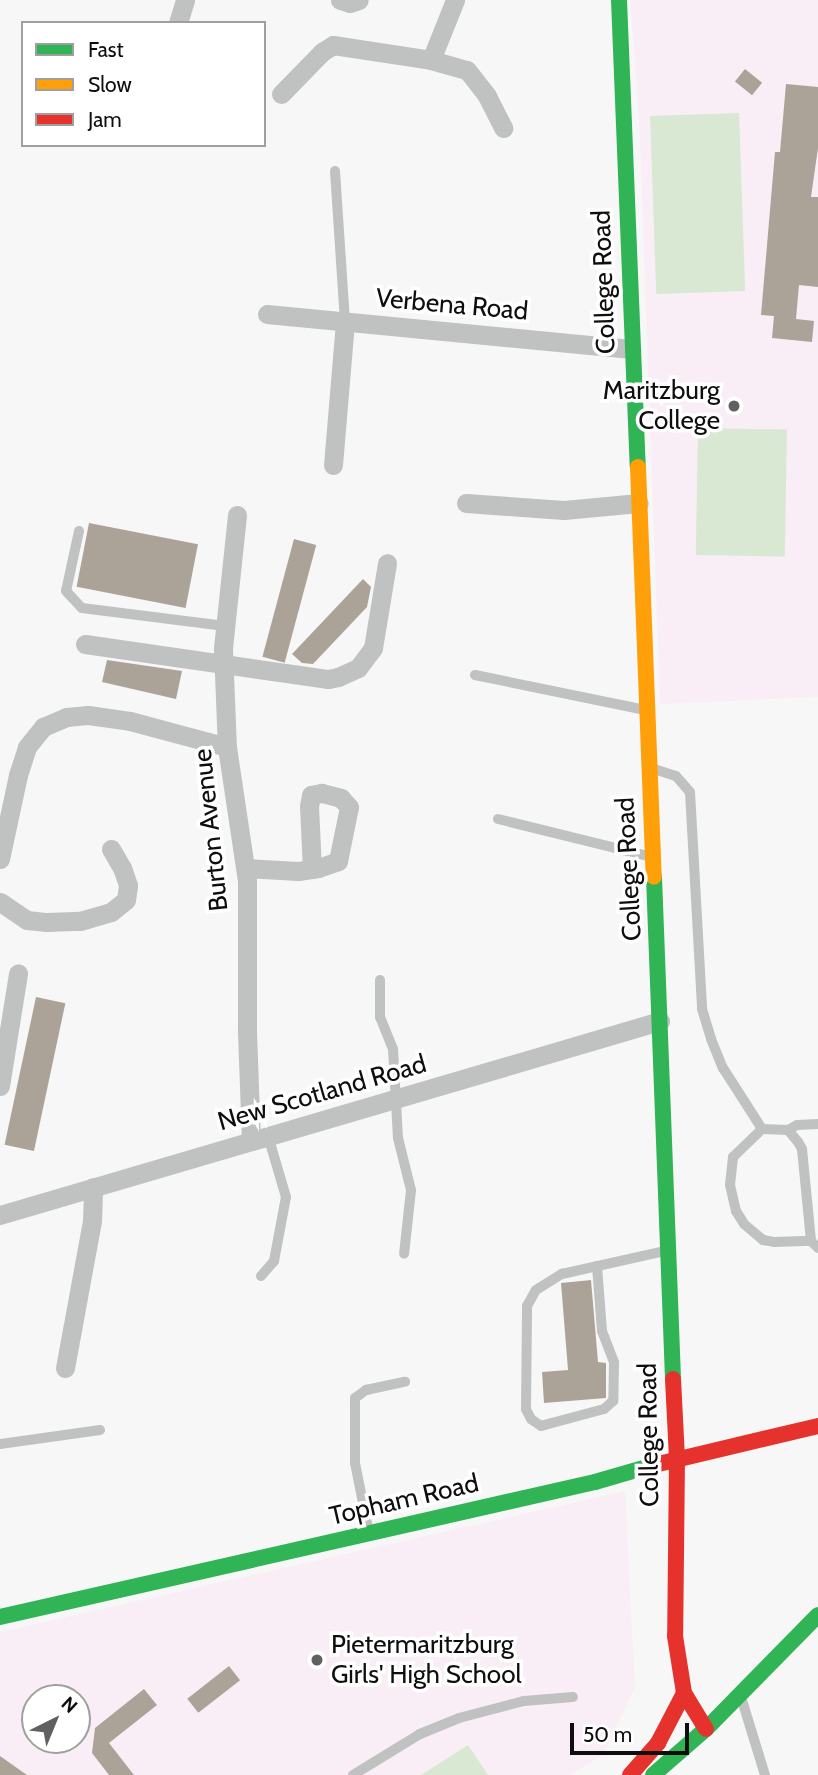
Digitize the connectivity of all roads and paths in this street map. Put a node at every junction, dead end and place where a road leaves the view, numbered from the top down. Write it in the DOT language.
graph roads {
  1 [pos="185,0"];
  2 [pos="340,0"];
  3 [pos="359,0"];
  4 [pos="455,0"];
  5 [pos="619,0"];
  6 [pos="179,21"];
  7 [pos="431,60"];
  8 [pos="281,94"];
  9 [pos="503,128"];
  10 [pos="335,171"];
  11 [pos="267,314"];
  12 [pos="345,322"];
  13 [pos="631,349"];
  14 [pos="333,465"];
  15 [pos="466,503"];
  16 [pos="639,503"];
  17 [pos="237,515"];
  18 [pos="79,531"];
  19 [pos="387,564"];
  20 [pos="225,626"];
  21 [pos="85,644"];
  22 [pos="224,663"];
  23 [pos="475,675"];
  24 [pos="645,710"];
  25 [pos="227,747"];
  26 [pos="649,768"];
  27 [pos="498,820"];
  28 [pos="111,849"];
  29 [pos="653,858"];
  30 [pos="0,859"];
  31 [pos="246,868"];
  32 [pos="312,869"];
  33 [pos="0,902"];
  34 [pos="18,974"];
  35 [pos="380,980"];
  36 [pos="660,1021"];
  37 [pos="0,1086"];
  38 [pos="397,1098"];
  39 [pos="818,1124"];
  40 [pos="762,1129"];
  41 [pos="788,1130"];
  42 [pos="260,1139"];
  43 [pos="93,1187"];
  44 [pos="0,1215"];
  45 [pos="815,1245"];
  46 [pos="666,1251"];
  47 [pos="404,1254"];
  48 [pos="597,1266"];
  49 [pos="261,1276"];
  50 [pos="65,1368"];
  51 [pos="405,1382"];
  52 [pos="818,1426"];
  53 [pos="100,1430"];
  54 [pos="0,1444"];
  55 [pos="677,1458"];
  56 [pos="369,1533"];
  57 [pos="818,1615"];
  58 [pos="0,1617"];
  59 [pos="684,1693"];
  60 [pos="740,1694"];
  61 [pos="573,1697"];
  62 [pos="706,1729"];
  63 [pos="353,1775"];
  64 [pos="629,1775"];
  65 [pos="653,1775"];
  66 [pos="765,1775"];
  1 -- 6 [label="street"];
  2 -- 3 [label="street"];
  4 -- 7 [label="street"];
  5 -- 13 [label="street, College Road"];
  7 -- 8 [label="street"];
  7 -- 9 [label="street"];
  10 -- 12 [label="lane"];
  11 -- 12 [label="street, Verbena Road"];
  12 -- 13 [label="street, Verbena Road"];
  12 -- 14 [label="street"];
  13 -- 16 [label="street, College Road"];
  15 -- 16 [label="street"];
  16 -- 24 [label="street, College Road"];
  17 -- 20 [label="street, Burton Avenue"];
  18 -- 20 [label="lane"];
  19 -- 22 [label="street"];
  20 -- 22 [label="street, Burton Avenue"];
  21 -- 22 [label="street"];
  22 -- 25 [label="street, Burton Avenue"];
  23 -- 24 [label="lane"];
  24 -- 26 [label="street, College Road"];
  25 -- 30 [label="street"];
  25 -- 31 [label="street, Burton Avenue"];
  26 -- 29 [label="street, College Road"];
  26 -- 40 [label="lane"];
  27 -- 29 [label="lane"];
  28 -- 33 [label="street"];
  29 -- 36 [label="street, College Road"];
  31 -- 32 [label="street"];
  31 -- 42 [label="street, Burton Avenue"];
  34 -- 37 [label="street"];
  35 -- 38 [label="lane"];
  36 -- 38 [label="street, New Scotland Road"];
  36 -- 46 [label="street, College Road"];
  38 -- 42 [label="street, New Scotland Road"];
  38 -- 47 [label="lane"];
  39 -- 41 [label="lane"];
  40 -- 41 [label="lane"];
  40 -- 45 [label="lane"];
  41 -- 45 [label="lane"];
  42 -- 43 [label="street, New Scotland Road"];
  42 -- 49 [label="lane"];
  43 -- 44 [label="street, New Scotland Road"];
  43 -- 50 [label="street"];
  46 -- 48 [label="lane"];
  46 -- 55 [label="street, College Road"];
  48 -- 48 [label="lane"];
  51 -- 56 [label="lane"];
  52 -- 55 [label="street, Topham Road"];
  53 -- 54 [label="lane"];
  55 -- 56 [label="street, Topham Road"];
  55 -- 59 [label="street, College Road"];
  56 -- 58 [label="street, Topham Road"];
  57 -- 60 [label="street"];
  59 -- 62 [label="street, College Road"];
  59 -- 64 [label="street"];
  60 -- 62 [label="street"];
  60 -- 66 [label="lane"];
  61 -- 63 [label="lane"];
  62 -- 65 [label="street"];
}
